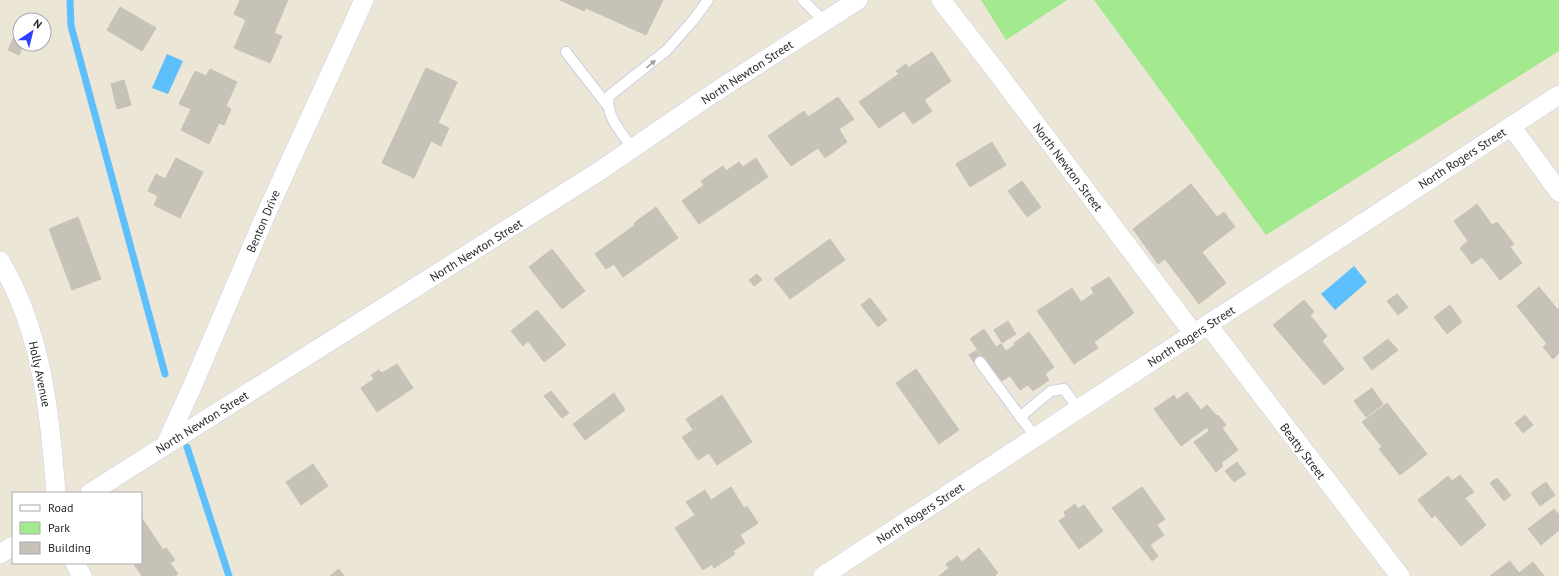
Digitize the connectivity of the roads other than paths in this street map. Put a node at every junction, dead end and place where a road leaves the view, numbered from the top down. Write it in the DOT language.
graph roads {
  1 [pos="364,0"];
  2 [pos="708,0"];
  3 [pos="803,0"];
  4 [pos="858,0"];
  5 [pos="941,0"];
  6 [pos="824,22"];
  7 [pos="566,52"];
  8 [pos="1559,95"];
  9 [pos="607,105"];
  10 [pos="1511,126"];
  11 [pos="633,149"];
  12 [pos="1559,192"];
  13 [pos="0,261"];
  14 [pos="1201,330"];
  15 [pos="980,362"];
  16 [pos="1079,410"];
  17 [pos="1020,417"];
  18 [pos="1036,438"];
  19 [pos="166,444"];
  20 [pos="56,492"];
  21 [pos="92,492"];
  22 [pos="12,547"];
  23 [pos="0,554"];
  24 [pos="76,564"];
  25 [pos="82,576"];
  26 [pos="823,576"];
  27 [pos="1400,576"];
  1 -- 19 [label="street, Benton Drive"];
  9 -- 2 [label="lane, one-way"];
  3 -- 6 [label="lane"];
  4 -- 6 [label="street, North Newton Street"];
  5 -- 14 [label="street, North Newton Street"];
  6 -- 11 [label="street, North Newton Street"];
  7 -- 9 [label="lane"];
  8 -- 10 [label="street, North Rogers Street"];
  9 -- 11 [label="lane"];
  10 -- 12 [label="street"];
  10 -- 14 [label="street, North Rogers Street"];
  11 -- 19 [label="street, North Newton Street"];
  13 -- 20 [label="street, Holly Avenue"];
  14 -- 16 [label="street, North Rogers Street"];
  14 -- 27 [label="street, Beatty Street"];
  15 -- 17 [label="lane"];
  16 -- 17 [label="lane"];
  16 -- 18 [label="street, North Rogers Street"];
  17 -- 18 [label="lane"];
  18 -- 26 [label="street, North Rogers Street"];
  19 -- 21 [label="street, North Newton Street"];
  22 -- 23 [label="street"];
  24 -- 25 [label="street"];
}
